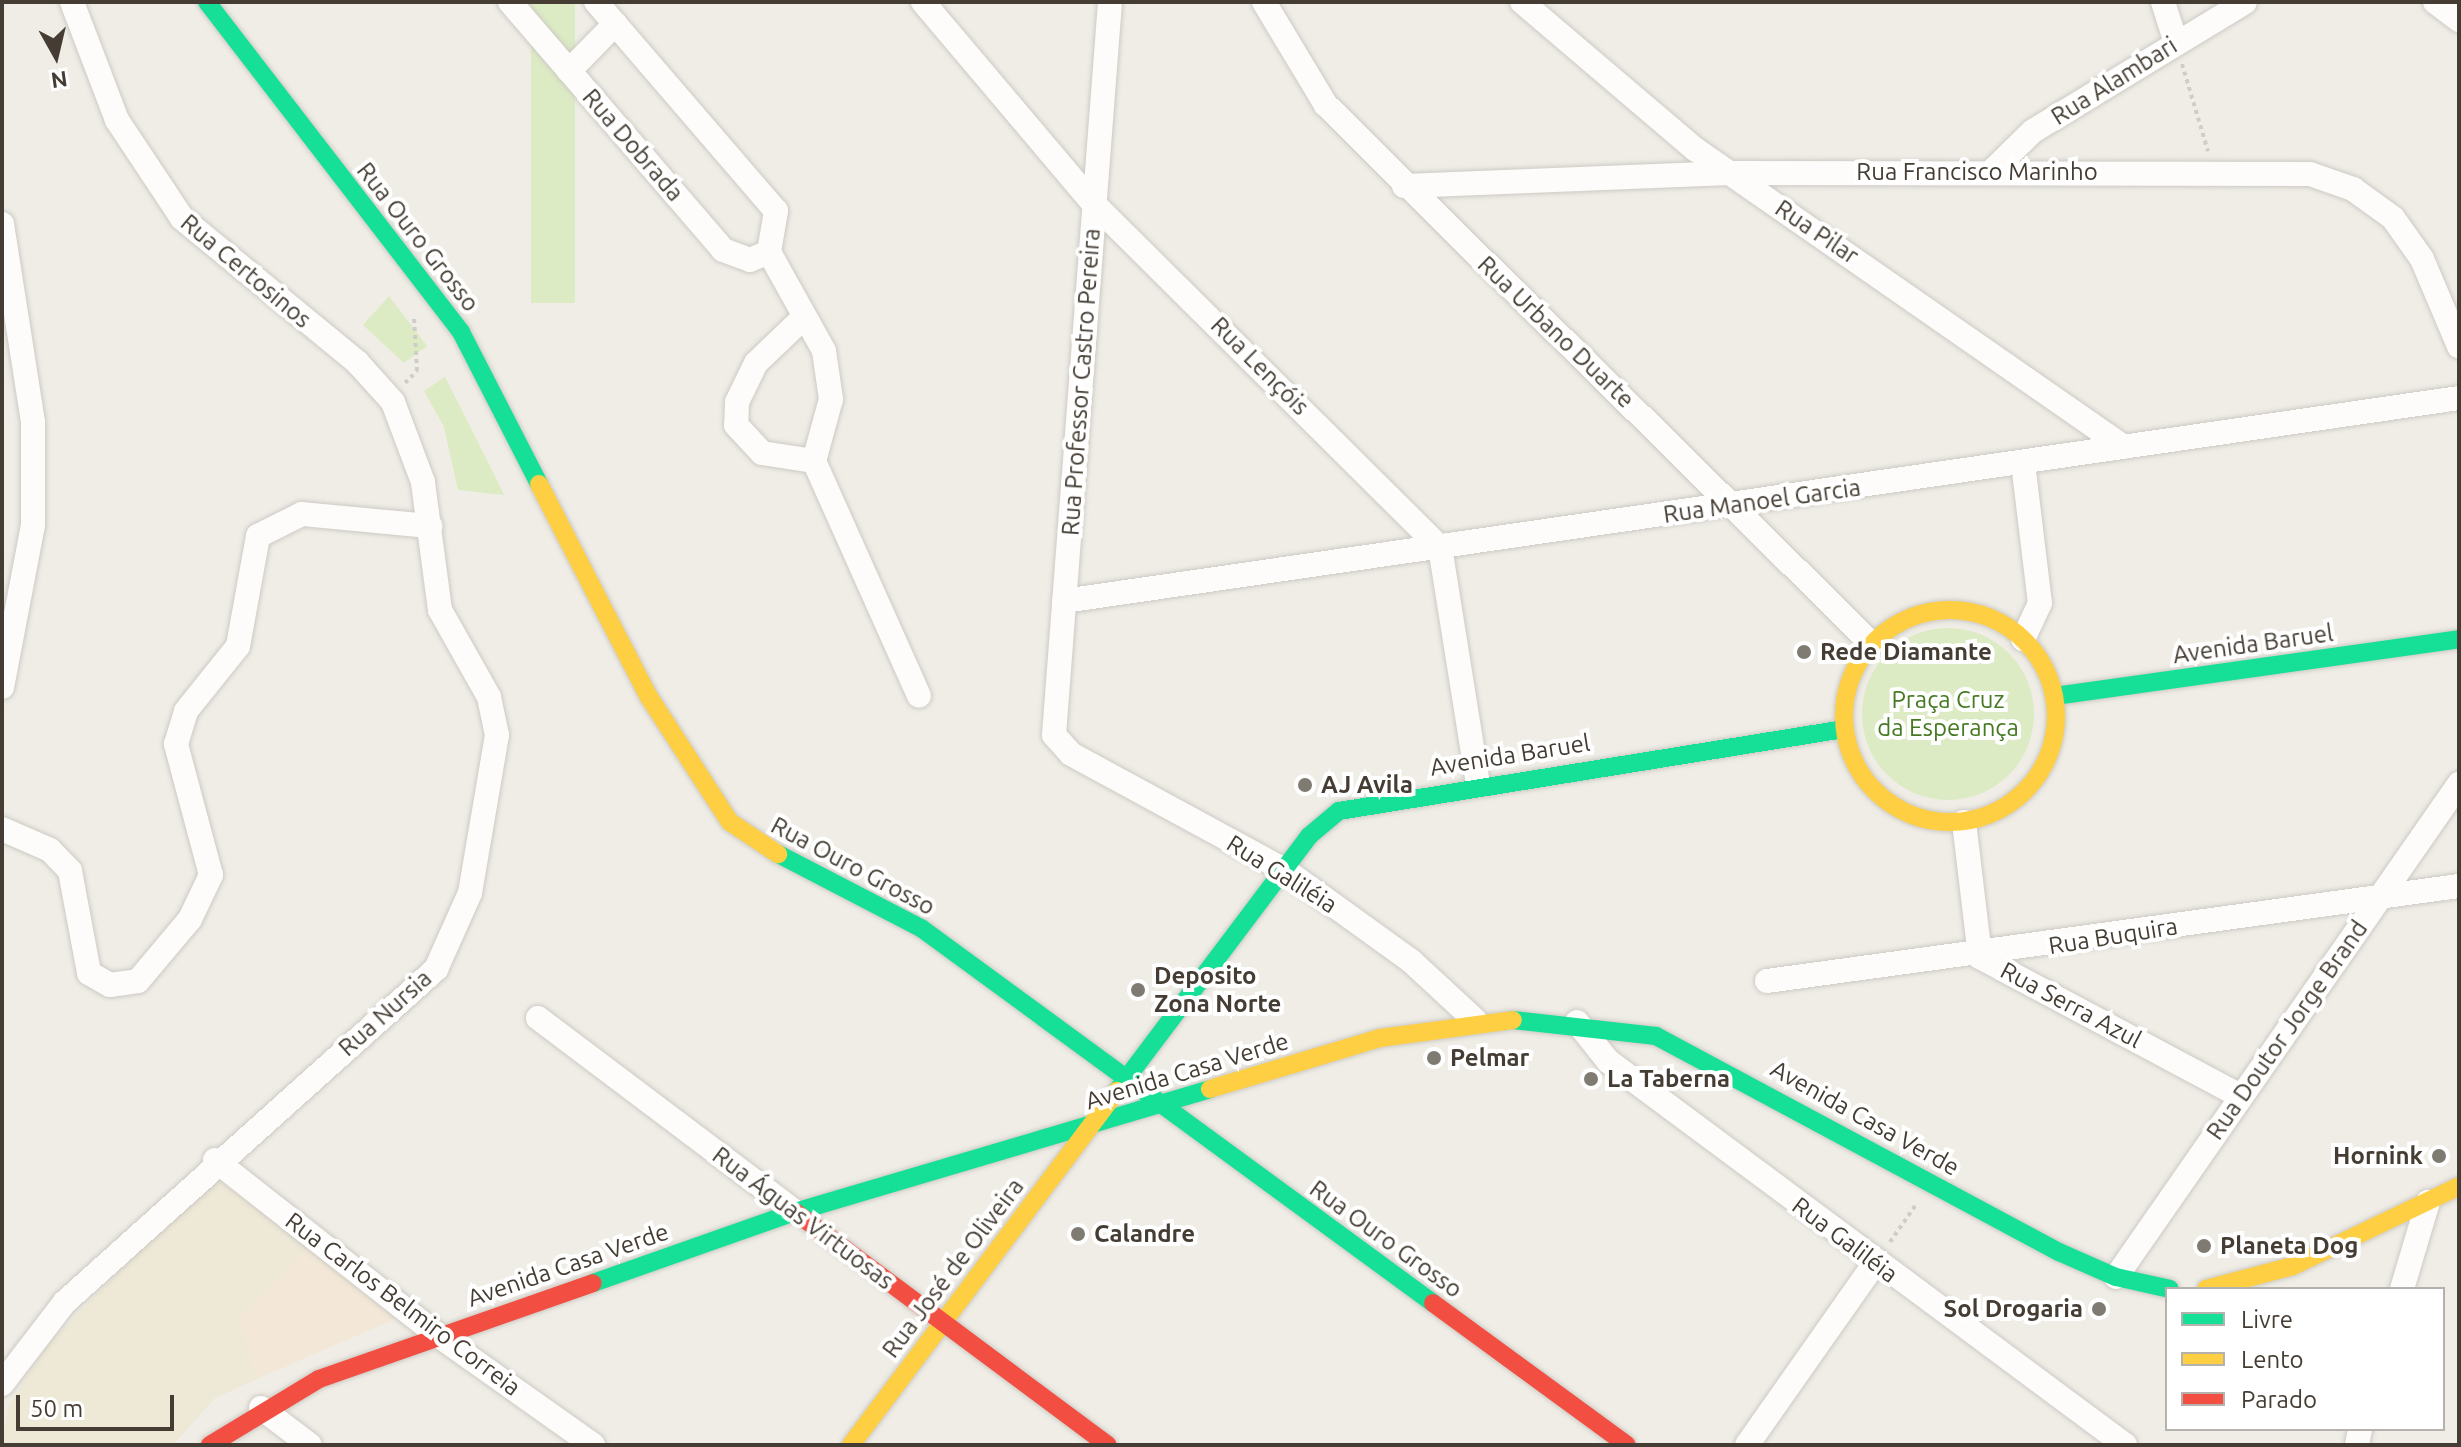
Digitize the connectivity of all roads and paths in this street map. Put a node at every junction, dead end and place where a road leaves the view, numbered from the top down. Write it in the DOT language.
graph roads {
  1 [pos="72,2"];
  2 [pos="207,2"];
  3 [pos="510,2"];
  4 [pos="596,2"];
  5 [pos="923,2"];
  6 [pos="1110,2"];
  7 [pos="1264,2"];
  8 [pos="1522,2"];
  9 [pos="2163,2"];
  10 [pos="2245,2"];
  11 [pos="2435,2"];
  12 [pos="2459,20"];
  13 [pos="615,24"];
  14 [pos="2176,43"];
  15 [pos="569,71"];
  16 [pos="1992,171"];
  17 [pos="2214,172"];
  18 [pos="1730,173"];
  19 [pos="1404,186"];
  20 [pos="1094,204"];
  21 [pos="2,224"];
  22 [pos="769,252"];
  23 [pos="437,296"];
  24 [pos="801,320"];
  25 [pos="2459,346"];
  26 [pos="390,398"];
  27 [pos="2459,398"];
  28 [pos="2124,447"];
  29 [pos="814,461"];
  30 [pos="2023,463"];
  31 [pos="1733,505"];
  32 [pos="430,526"];
  33 [pos="1440,547"];
  34 [pos="1064,601"];
  35 [pos="2023,639"];
  36 [pos="2459,639"];
  37 [pos="1872,644"];
  38 [pos="2,687"];
  39 [pos="919,696"];
  40 [pos="2055,696"];
  41 [pos="1844,729"];
  42 [pos="1071,754"];
  43 [pos="2459,784"];
  44 [pos="1478,785"];
  45 [pos="1964,822"];
  46 [pos="2,829"];
  47 [pos="1285,870"];
  48 [pos="2459,886"];
  49 [pos="2382,897"];
  50 [pos="1980,957"];
  51 [pos="1767,981"];
  52 [pos="538,1018"];
  53 [pos="1475,1020"];
  54 [pos="1577,1022"];
  55 [pos="1129,1077"];
  56 [pos="2240,1096"];
  57 [pos="1163,1103"];
  58 [pos="1096,1123"];
  59 [pos="215,1160"];
  60 [pos="1932,1181"];
  61 [pos="2459,1186"];
  62 [pos="2428,1202"];
  63 [pos="795,1212"];
  64 [pos="1875,1263"];
  65 [pos="2116,1277"];
  66 [pos="2214,1287"];
  67 [pos="2403,1287"];
  68 [pos="2165,1288"];
  69 [pos="941,1322"];
  70 [pos="439,1336"];
  71 [pos="2,1384"];
  72 [pos="261,1408"];
  73 [pos="210,1445"];
  74 [pos="310,1445"];
  75 [pos="593,1445"];
  76 [pos="851,1445"];
  77 [pos="1108,1445"];
  78 [pos="1627,1445"];
  79 [pos="1747,1445"];
  80 [pos="2125,1445"];
  1 -- 26 [label="street, Rua Certosinos"];
  2 -- 23 [label="street, Rua Ouro Grosso"];
  3 -- 15 [label="street, Rua Dobrada"];
  4 -- 13 [label="street"];
  5 -- 20 [label="street, Rua Lençóis"];
  6 -- 20 [label="street, Rua Professor Castro Pereira"];
  7 -- 19 [label="street, Rua Urbano Duarte"];
  8 -- 18 [label="street, Rua Pilar"];
  9 -- 14 [label="street"];
  10 -- 14 [label="street, Rua Alambari"];
  11 -- 12 [label="street"];
  13 -- 15 [label="street"];
  13 -- 22 [label="street"];
  14 -- 16 [label="street, Rua Alambari"];
  14 -- 17 [label="path"];
  15 -- 22 [label="street, Rua Dobrada"];
  16 -- 17 [label="street, Rua Francisco Marinho"];
  16 -- 18 [label="street, Rua Francisco Marinho"];
  17 -- 25 [label="street, Rua Francisco Marinho"];
  18 -- 19 [label="street, Rua Francisco Marinho"];
  18 -- 28 [label="street, Rua Pilar"];
  19 -- 31 [label="street, Rua Urbano Duarte"];
  20 -- 33 [label="street, Rua Lençóis"];
  20 -- 34 [label="street, Rua Professor Castro Pereira"];
  21 -- 38 [label="street"];
  22 -- 24 [label="street"];
  23 -- 26 [label="path"];
  23 -- 55 [label="street, Rua Ouro Grosso"];
  24 -- 29 [label="street"];
  24 -- 29 [label="street"];
  26 -- 32 [label="street, Rua Certosinos"];
  27 -- 28 [label="street, Rua Manoel Garcia"];
  28 -- 30 [label="street, Rua Manoel Garcia"];
  29 -- 39 [label="street"];
  30 -- 31 [label="street, Rua Manoel Garcia"];
  30 -- 35 [label="street"];
  31 -- 33 [label="street, Rua Manoel Garcia"];
  31 -- 37 [label="street, Rua Urbano Duarte"];
  32 -- 46 [label="street"];
  32 -- 59 [label="street, Rua Nursia"];
  33 -- 34 [label="street, Rua Manoel Garcia"];
  33 -- 44 [label="street"];
  34 -- 42 [label="street, Rua Professor Castro Pereira"];
  35 -- 37 [label="street"];
  35 -- 40 [label="street"];
  36 -- 40 [label="street, Avenida Baruel"];
  37 -- 41 [label="street"];
  40 -- 45 [label="street"];
  41 -- 44 [label="street, Avenida Baruel"];
  41 -- 45 [label="street"];
  42 -- 47 [label="street, Rua Galiléia"];
  43 -- 49 [label="street, Rua Doutor Jorge Brand"];
  44 -- 47 [label="street, Avenida Baruel"];
  45 -- 50 [label="street, Rua Serra Azul"];
  47 -- 53 [label="street, Rua Galiléia"];
  47 -- 55 [label="street, Avenida Baruel"];
  48 -- 49 [label="street, Rua Buquira"];
  49 -- 50 [label="street, Rua Buquira"];
  49 -- 56 [label="street, Rua Doutor Jorge Brand"];
  50 -- 51 [label="street, Rua Buquira"];
  50 -- 56 [label="street, Rua Serra Azul"];
  52 -- 63 [label="street, Rua Águas Virtuosas"];
  53 -- 54 [label="street, Avenida Casa Verde"];
  53 -- 57 [label="street, Avenida Casa Verde"];
  54 -- 60 [label="street, Avenida Casa Verde"];
  54 -- 64 [label="street, Rua Galiléia"];
  55 -- 57 [label="street, Rua Ouro Grosso"];
  55 -- 58 [label="street, Avenida Baruel"];
  56 -- 65 [label="street, Rua Doutor Jorge Brand"];
  57 -- 58 [label="street, Avenida Casa Verde"];
  57 -- 78 [label="street, Rua Ouro Grosso"];
  58 -- 63 [label="street, Avenida Casa Verde"];
  58 -- 69 [label="street, Rua José de Oliveira"];
  59 -- 70 [label="street, Rua Carlos Belmiro Correia"];
  59 -- 71 [label="street, Rua Nursia"];
  60 -- 64 [label="path"];
  60 -- 65 [label="street, Avenida Casa Verde"];
  61 -- 62 [label="street"];
  62 -- 66 [label="street"];
  62 -- 67 [label="street"];
  63 -- 69 [label="street, Rua Águas Virtuosas"];
  63 -- 70 [label="street, Avenida Casa Verde"];
  64 -- 79 [label="street"];
  64 -- 80 [label="street, Rua Galiléia"];
  65 -- 68 [label="street, Avenida Casa Verde"];
  69 -- 76 [label="street, Rua José de Oliveira"];
  69 -- 77 [label="street, Rua Águas Virtuosas"];
  70 -- 72 [label="street, Avenida Casa Verde"];
  70 -- 75 [label="street, Rua Carlos Belmiro Correia"];
  72 -- 73 [label="street, Avenida Casa Verde"];
  72 -- 74 [label="street"];
}
